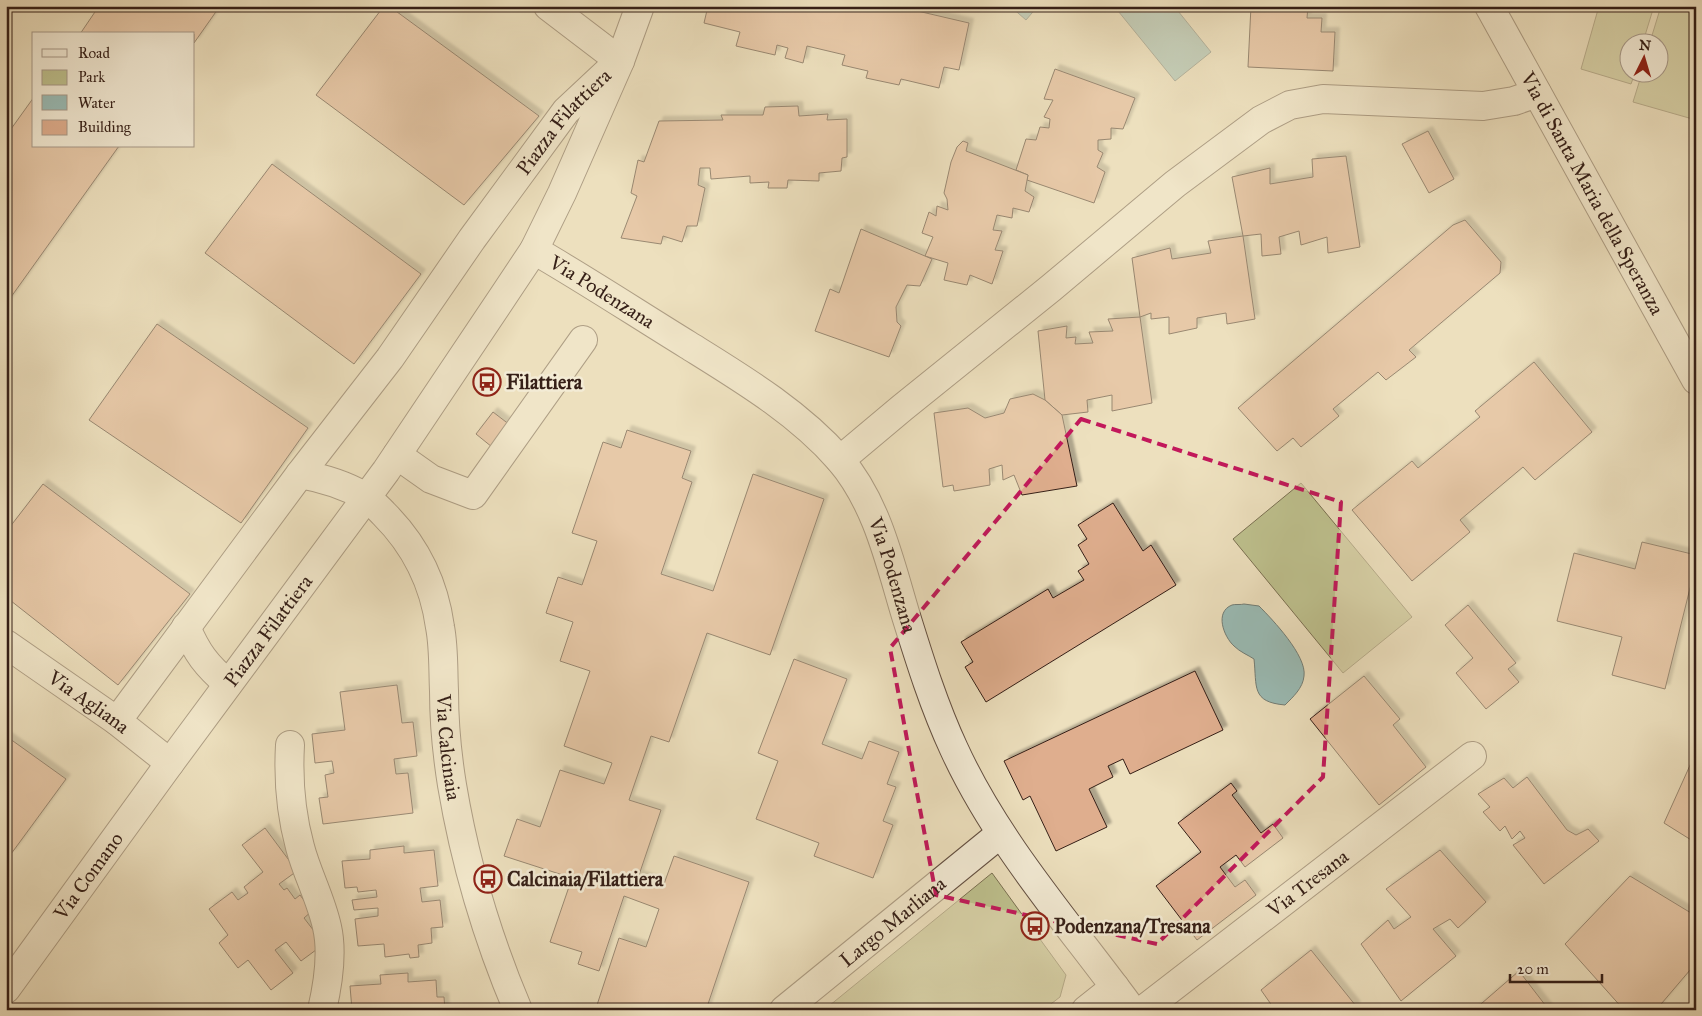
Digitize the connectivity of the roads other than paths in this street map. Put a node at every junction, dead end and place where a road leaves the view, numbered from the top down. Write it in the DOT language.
graph roads {
  1 [pos="548,6"];
  2 [pos="640,6"];
  3 [pos="1489,6"];
  4 [pos="620,61"];
  5 [pos="1537,93"];
  6 [pos="534,250"];
  7 [pos="582,340"];
  8 [pos="1696,380"];
  9 [pos="397,455"];
  10 [pos="840,460"];
  11 [pos="300,474"];
  12 [pos="366,497"];
  13 [pos="186,627"];
  14 [pos="6,644"];
  15 [pos="228,684"];
  16 [pos="117,721"];
  17 [pos="290,745"];
  18 [pos="1472,756"];
  19 [pos="170,763"];
  20 [pos="1000,834"];
  21 [pos="1115,987"];
  22 [pos="6,988"];
  23 [pos="322,1010"];
  24 [pos="518,1010"];
  25 [pos="784,1010"];
  26 [pos="1086,1010"];
  27 [pos="1132,1010"];
  28 [pos="1143,1010"];
  1 -- 4 [label="street"];
  2 -- 4 [label="street"];
  3 -- 5 [label="street, Via di Santa Maria della Speranza"];
  4 -- 6 [label="street, Piazza Filattiera"];
  4 -- 11 [label="street, Piazza Filattiera"];
  5 -- 8 [label="street, Via di Santa Maria della Speranza"];
  5 -- 10 [label="street"];
  6 -- 9 [label="street, Piazza Filattiera"];
  6 -- 10 [label="street, Via Podenzana"];
  7 -- 9 [label="street"];
  9 -- 12 [label="street, Piazza Filattiera"];
  10 -- 20 [label="street, Via Podenzana"];
  11 -- 12 [label="street"];
  11 -- 13 [label="street, Piazza Filattiera"];
  12 -- 15 [label="street, Piazza Filattiera"];
  12 -- 24 [label="street, Via Calcinaia"];
  13 -- 15 [label="street"];
  13 -- 16 [label="street, Piazza Filattiera"];
  14 -- 16 [label="street, Via Agliana"];
  15 -- 19 [label="street, Piazza Filattiera"];
  16 -- 19 [label="street, Via Agliana"];
  17 -- 23 [label="street"];
  18 -- 28 [label="street, Via Tresana"];
  19 -- 22 [label="street, Via Comano"];
  20 -- 21 [label="street, Via Podenzana"];
  20 -- 25 [label="street, Largo Marliana"];
  21 -- 26 [label="street"];
  21 -- 27 [label="street, Via Podenzana"];
}
